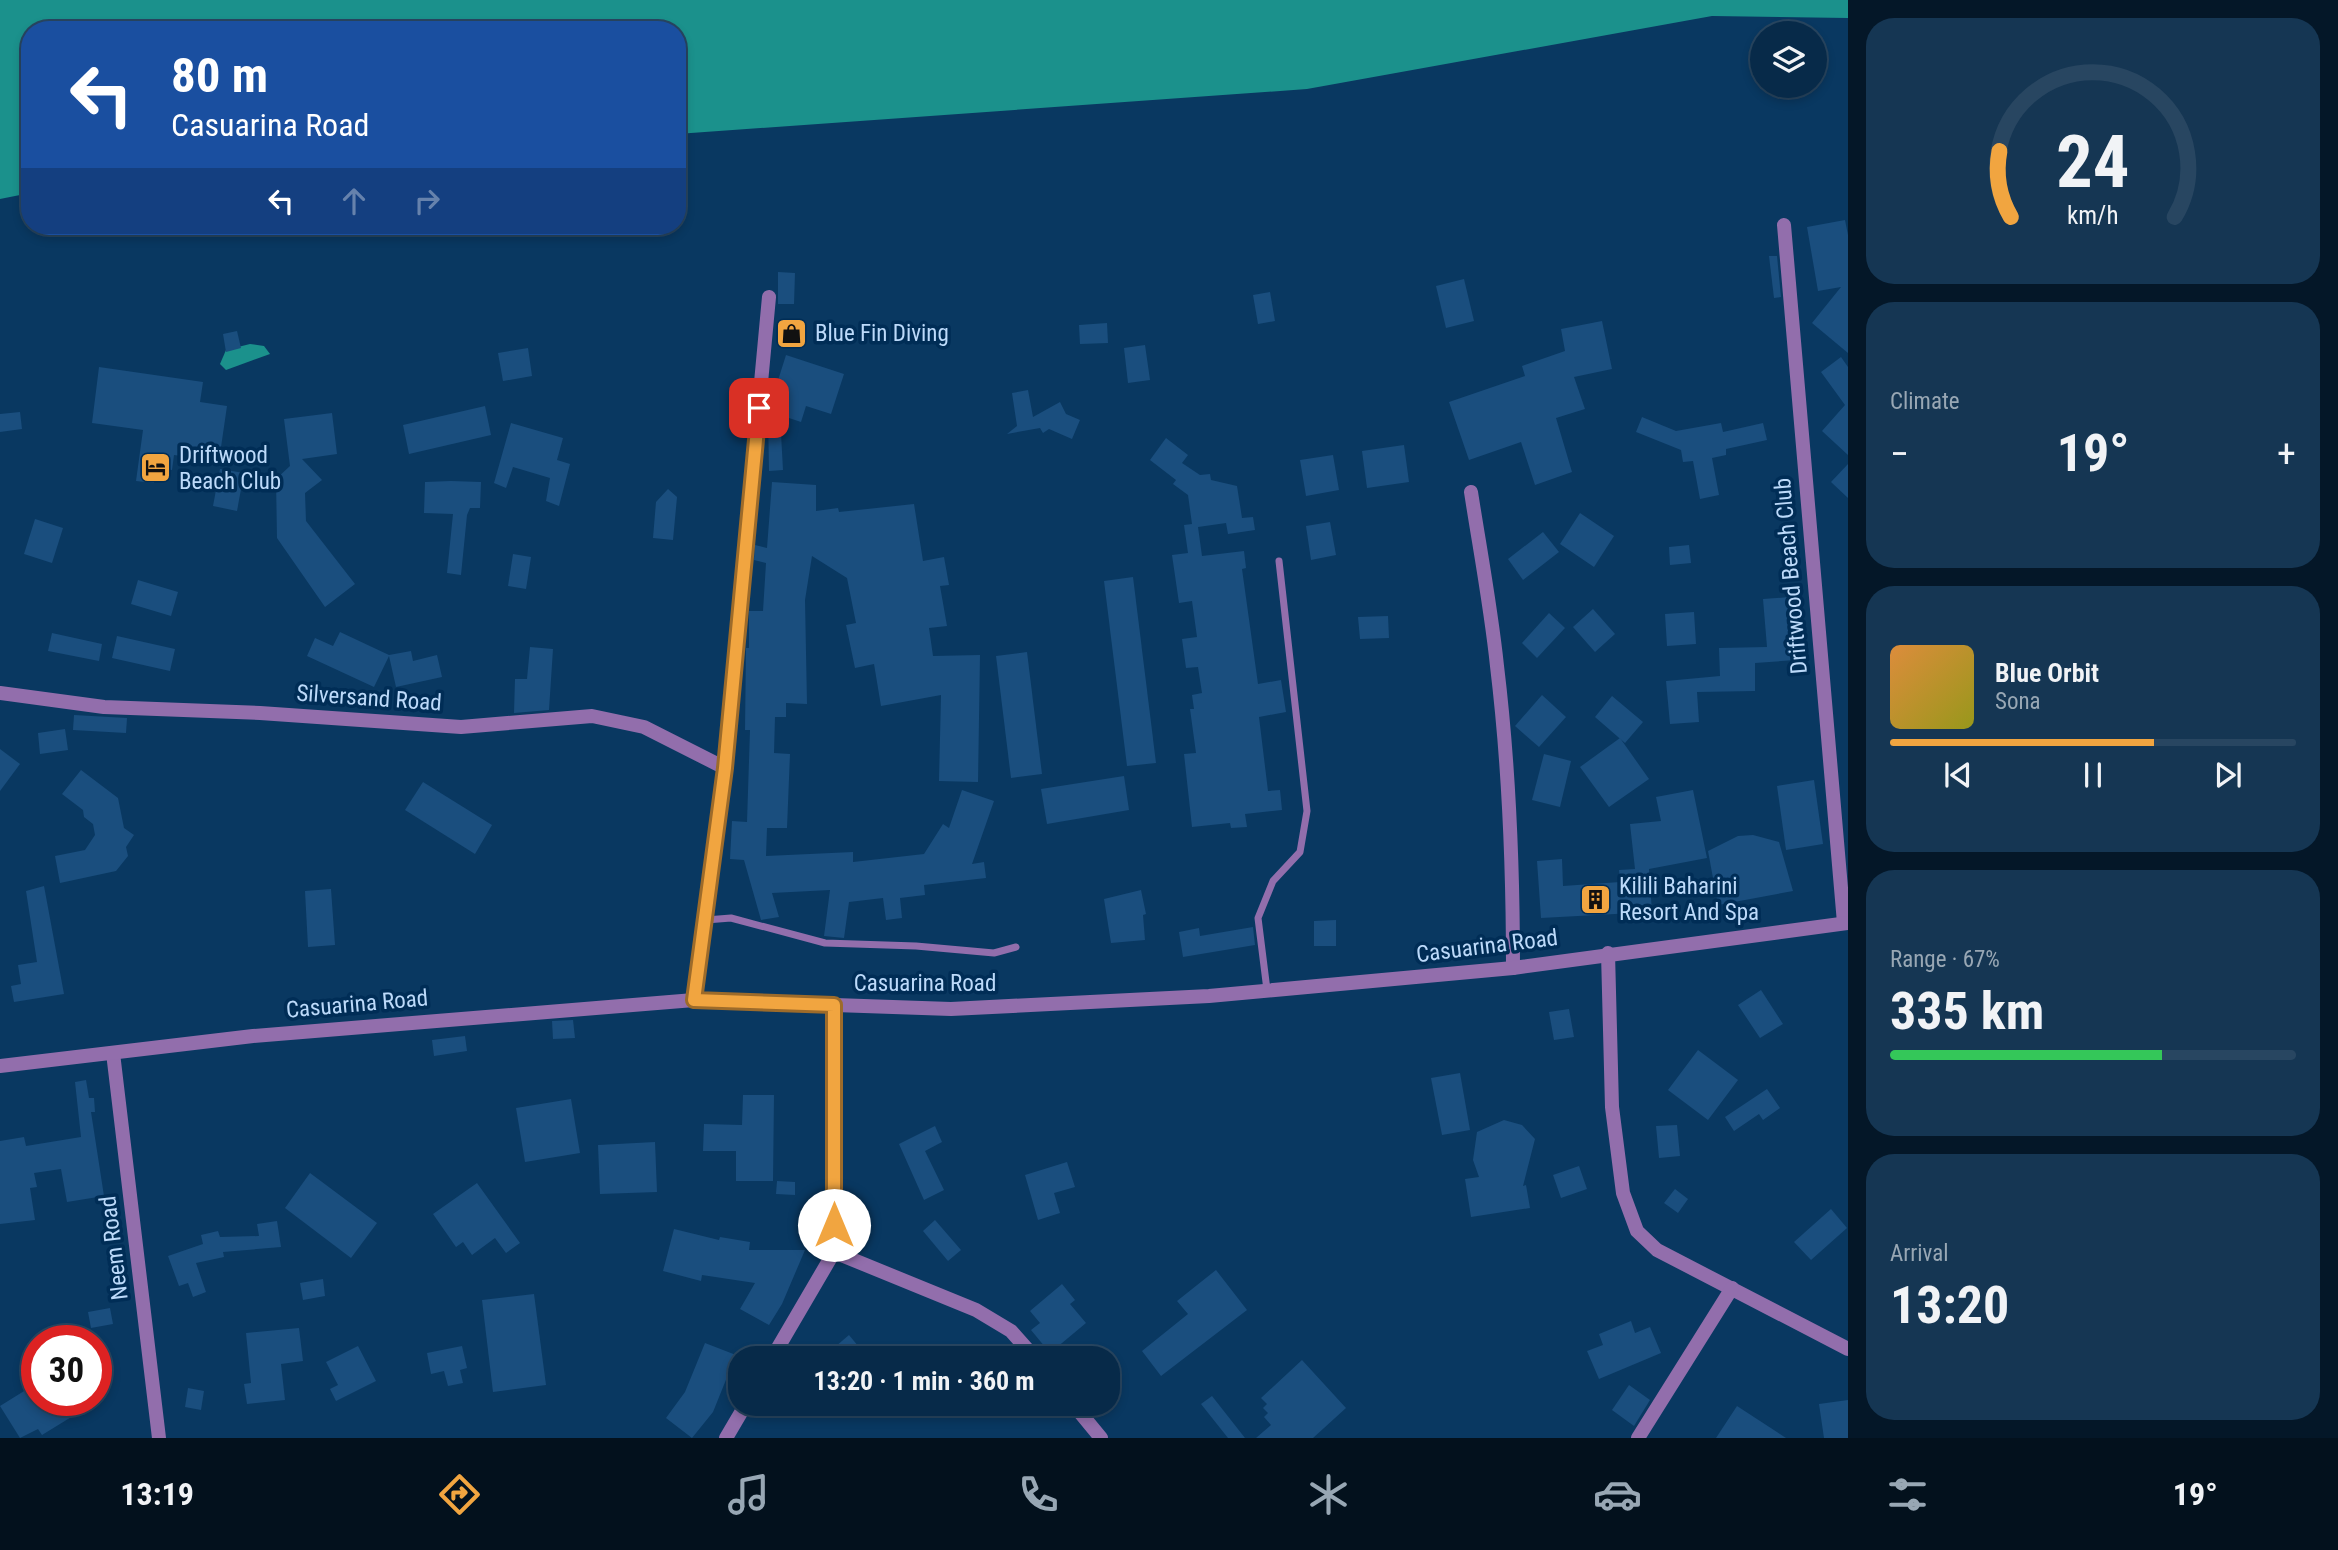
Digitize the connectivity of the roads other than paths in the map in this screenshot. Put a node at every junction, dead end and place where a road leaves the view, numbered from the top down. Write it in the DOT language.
graph roads {
  1 [pos="1784,225"];
  2 [pos="769,297"];
  3 [pos="1471,492"];
  4 [pos="1279,561"];
  5 [pos="0,693"];
  6 [pos="725,768"];
  7 [pos="706,920"];
  8 [pos="1846,923"];
  9 [pos="1016,947"];
  10 [pos="1608,953"];
  11 [pos="1513,968"];
  12 [pos="1267,990"];
  13 [pos="694,1000"];
  14 [pos="834,1005"];
  15 [pos="113,1053"];
  16 [pos="0,1066"];
  17 [pos="834,1252"];
  18 [pos="1732,1287"];
  19 [pos="779,1346"];
  20 [pos="1024,1346"];
  21 [pos="1848,1349"];
  22 [pos="739,1416"];
  23 [pos="1083,1416"];
  24 [pos="159,1438"];
  25 [pos="726,1438"];
  26 [pos="1101,1438"];
  27 [pos="1638,1438"];
  1 -- 8 [label="street, Driftwood Beach Club"];
  2 -- 6 [label="street"];
  3 -- 11 [label="street"];
  4 -- 12 [label="lane"];
  5 -- 6 [label="street, Silversand Road"];
  6 -- 7 [label="street"];
  7 -- 9 [label="lane"];
  7 -- 13 [label="street"];
  8 -- 10 [label="street, Casuarina Road"];
  10 -- 11 [label="street, Casuarina Road"];
  10 -- 18 [label="street"];
  11 -- 12 [label="street, Casuarina Road"];
  12 -- 14 [label="street, Casuarina Road"];
  13 -- 14 [label="street, Casuarina Road"];
  13 -- 15 [label="street, Casuarina Road"];
  14 -- 17 [label="street"];
  15 -- 16 [label="street, Casuarina Road"];
  15 -- 24 [label="street, Neem Road"];
  17 -- 19 [label="street"];
  17 -- 20 [label="street"];
  18 -- 21 [label="street"];
  18 -- 27 [label="street"];
  22 -- 25 [label="street"];
  23 -- 26 [label="street"];
}
